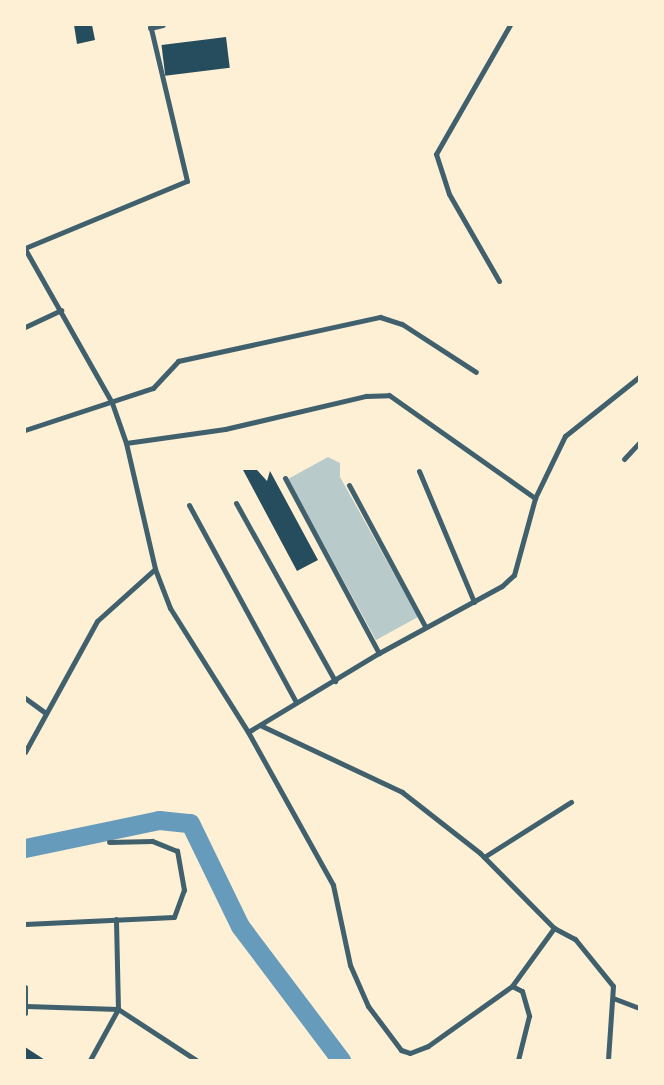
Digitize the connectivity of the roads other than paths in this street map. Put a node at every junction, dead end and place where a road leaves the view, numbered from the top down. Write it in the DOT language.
graph roads {
  1 [pos="163,25"];
  2 [pos="150,27"];
  3 [pos="508,27"];
  4 [pos="25,248"];
  5 [pos="499,281"];
  6 [pos="61,310"];
  7 [pos="25,327"];
  8 [pos="476,372"];
  9 [pos="639,377"];
  10 [pos="112,403"];
  11 [pos="25,430"];
  12 [pos="126,443"];
  13 [pos="639,443"];
  14 [pos="624,459"];
  15 [pos="419,471"];
  16 [pos="285,478"];
  17 [pos="349,485"];
  18 [pos="535,498"];
  19 [pos="236,502"];
  20 [pos="189,505"];
  21 [pos="155,569"];
  22 [pos="474,602"];
  23 [pos="425,626"];
  24 [pos="378,652"];
  25 [pos="335,681"];
  26 [pos="25,698"];
  27 [pos="296,702"];
  28 [pos="44,712"];
  29 [pos="262,726"];
  30 [pos="248,732"];
  31 [pos="25,752"];
  32 [pos="571,802"];
  33 [pos="109,842"];
  34 [pos="484,857"];
  35 [pos="116,918"];
  36 [pos="25,924"];
  37 [pos="554,928"];
  38 [pos="512,986"];
  39 [pos="25,987"];
  40 [pos="613,998"];
  41 [pos="26,1006"];
  42 [pos="639,1008"];
  43 [pos="118,1009"];
  44 [pos="25,1013"];
  45 [pos="188,1058"];
  46 [pos="90,1060"];
  47 [pos="196,1060"];
  48 [pos="518,1060"];
  49 [pos="608,1060"];
  1 -- 2 [label="street"];
  2 -- 4 [label="street"];
  3 -- 5 [label="street"];
  4 -- 6 [label="street"];
  6 -- 7 [label="street"];
  6 -- 10 [label="street"];
  8 -- 10 [label="street"];
  9 -- 18 [label="street"];
  10 -- 11 [label="street"];
  10 -- 12 [label="street"];
  12 -- 18 [label="street"];
  12 -- 21 [label="street"];
  13 -- 14 [label="street"];
  15 -- 22 [label="street"];
  16 -- 24 [label="street"];
  17 -- 23 [label="street"];
  18 -- 22 [label="street"];
  19 -- 25 [label="street"];
  20 -- 27 [label="street"];
  21 -- 28 [label="street"];
  21 -- 30 [label="street"];
  22 -- 23 [label="street"];
  23 -- 24 [label="street"];
  24 -- 25 [label="street"];
  25 -- 27 [label="street"];
  26 -- 28 [label="street"];
  27 -- 29 [label="street"];
  28 -- 31 [label="street"];
  29 -- 30 [label="street"];
  29 -- 34 [label="street"];
  30 -- 38 [label="street"];
  32 -- 34 [label="street"];
  33 -- 35 [label="street"];
  34 -- 37 [label="street"];
  35 -- 36 [label="street"];
  35 -- 43 [label="street"];
  37 -- 38 [label="street"];
  37 -- 40 [label="street"];
  38 -- 48 [label="street"];
  39 -- 41 [label="street"];
  40 -- 42 [label="street"];
  40 -- 49 [label="street"];
  41 -- 43 [label="street"];
  41 -- 44 [label="street"];
  43 -- 45 [label="street"];
  43 -- 46 [label="street"];
  45 -- 47 [label="street"];
}
